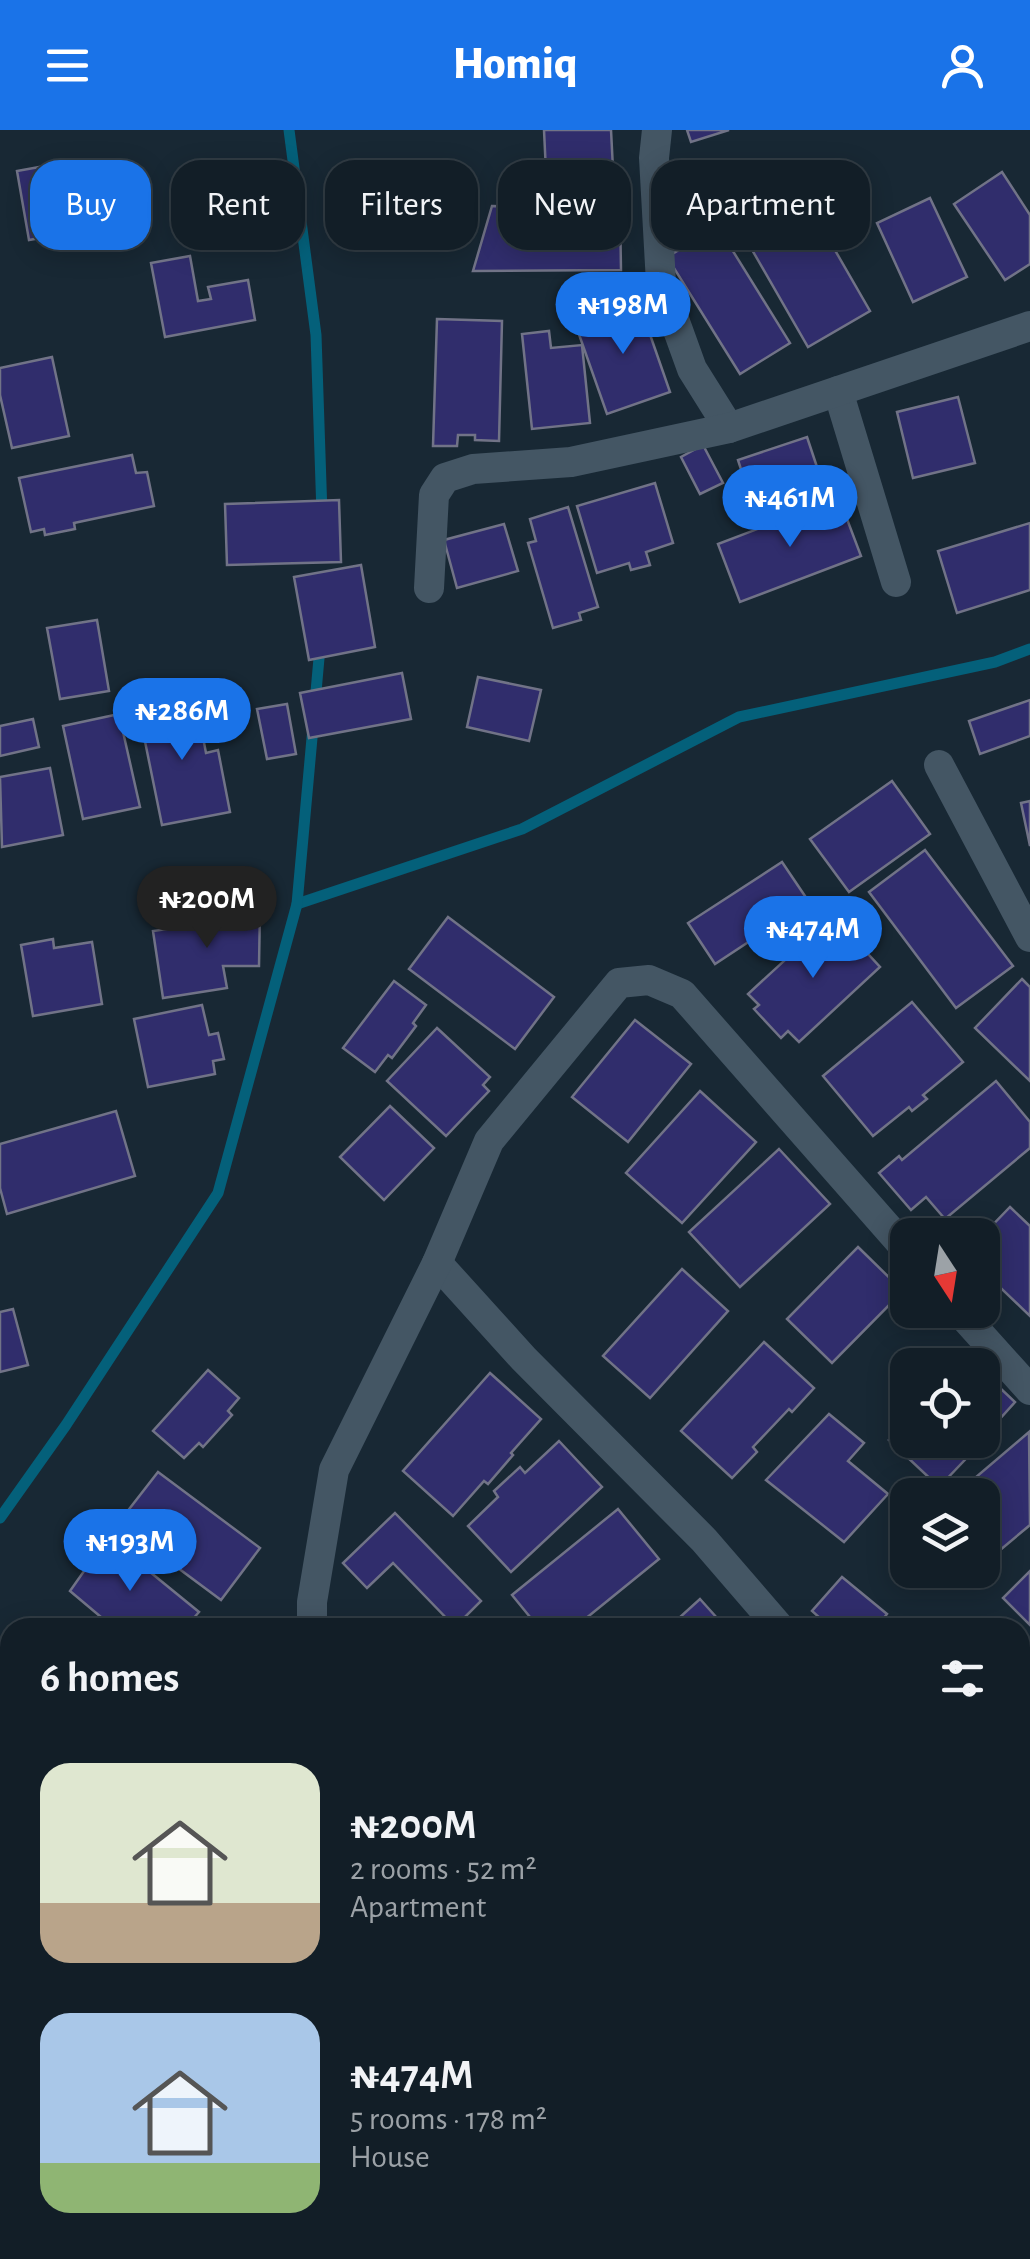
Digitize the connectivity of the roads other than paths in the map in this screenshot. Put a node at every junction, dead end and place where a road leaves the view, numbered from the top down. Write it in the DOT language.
graph roads {
  1 [pos="657,130"];
  2 [pos="1030,326"];
  3 [pos="838,392"];
  4 [pos="729,428"];
  5 [pos="896,582"];
  6 [pos="429,588"];
  7 [pos="939,765"];
  8 [pos="1030,936"];
  9 [pos="890,1231"];
  10 [pos="437,1264"];
  11 [pos="974,1328"];
  12 [pos="1030,1390"];
  13 [pos="312,1618"];
  14 [pos="771,1618"];
  1 -- 4 [label="street"];
  2 -- 3 [label="street"];
  3 -- 4 [label="street"];
  3 -- 5 [label="street"];
  4 -- 6 [label="street"];
  7 -- 8 [label="street"];
  9 -- 10 [label="street"];
  10 -- 13 [label="street"];
  10 -- 14 [label="street"];
  11 -- 12 [label="street"];
}
